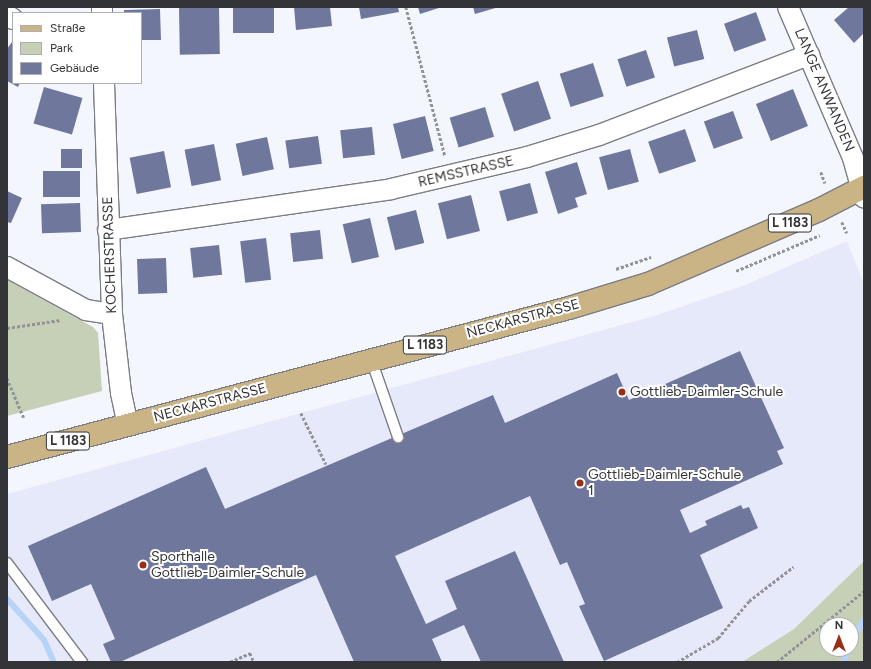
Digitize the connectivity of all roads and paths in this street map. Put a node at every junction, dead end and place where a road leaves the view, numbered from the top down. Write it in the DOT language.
graph roads {
  1 [pos="406,7"];
  2 [pos="788,7"];
  3 [pos="809,55"];
  4 [pos="104,84"];
  5 [pos="856,166"];
  6 [pos="450,176"];
  7 [pos="818,185"];
  8 [pos="863,190"];
  9 [pos="108,230"];
  10 [pos="659,254"];
  11 [pos="7,266"];
  12 [pos="610,271"];
  13 [pos="86,310"];
  14 [pos="112,314"];
  15 [pos="7,328"];
  16 [pos="371,359"];
  17 [pos="7,378"];
  18 [pos="301,413"];
  19 [pos="24,418"];
  20 [pos="128,425"];
  21 [pos="398,437"];
  22 [pos="7,457"];
  23 [pos="326,464"];
  24 [pos="7,563"];
  25 [pos="793,567"];
  26 [pos="864,591"];
  27 [pos="82,662"];
  28 [pos="230,662"];
  29 [pos="254,662"];
  30 [pos="677,662"];
  31 [pos="777,662"];
  1 -- 6 [label="path"];
  2 -- 3 [label="street, LANGE ANWANDEN"];
  3 -- 5 [label="street, LANGE ANWANDEN"];
  3 -- 6 [label="street, REMSSTRASSE"];
  4 -- 9 [label="street, KOCHERSTRASSE"];
  5 -- 7 [label="path"];
  5 -- 8 [label="street, LANGE ANWANDEN"];
  6 -- 9 [label="street, REMSSTRASSE"];
  8 -- 16 [label="main road, NECKARSTRASSE / L 1183"];
  9 -- 14 [label="street, KOCHERSTRASSE"];
  10 -- 12 [label="path"];
  11 -- 13 [label="street"];
  13 -- 14 [label="street"];
  13 -- 15 [label="path"];
  14 -- 20 [label="street, KOCHERSTRASSE"];
  16 -- 20 [label="main road, NECKARSTRASSE / L 1183"];
  16 -- 21 [label="lane"];
  17 -- 19 [label="path"];
  18 -- 23 [label="path"];
  20 -- 22 [label="main road, NECKARSTRASSE / L 1183"];
  24 -- 27 [label="lane"];
  25 -- 30 [label="path"];
  26 -- 31 [label="path"];
  28 -- 29 [label="path"];
}
